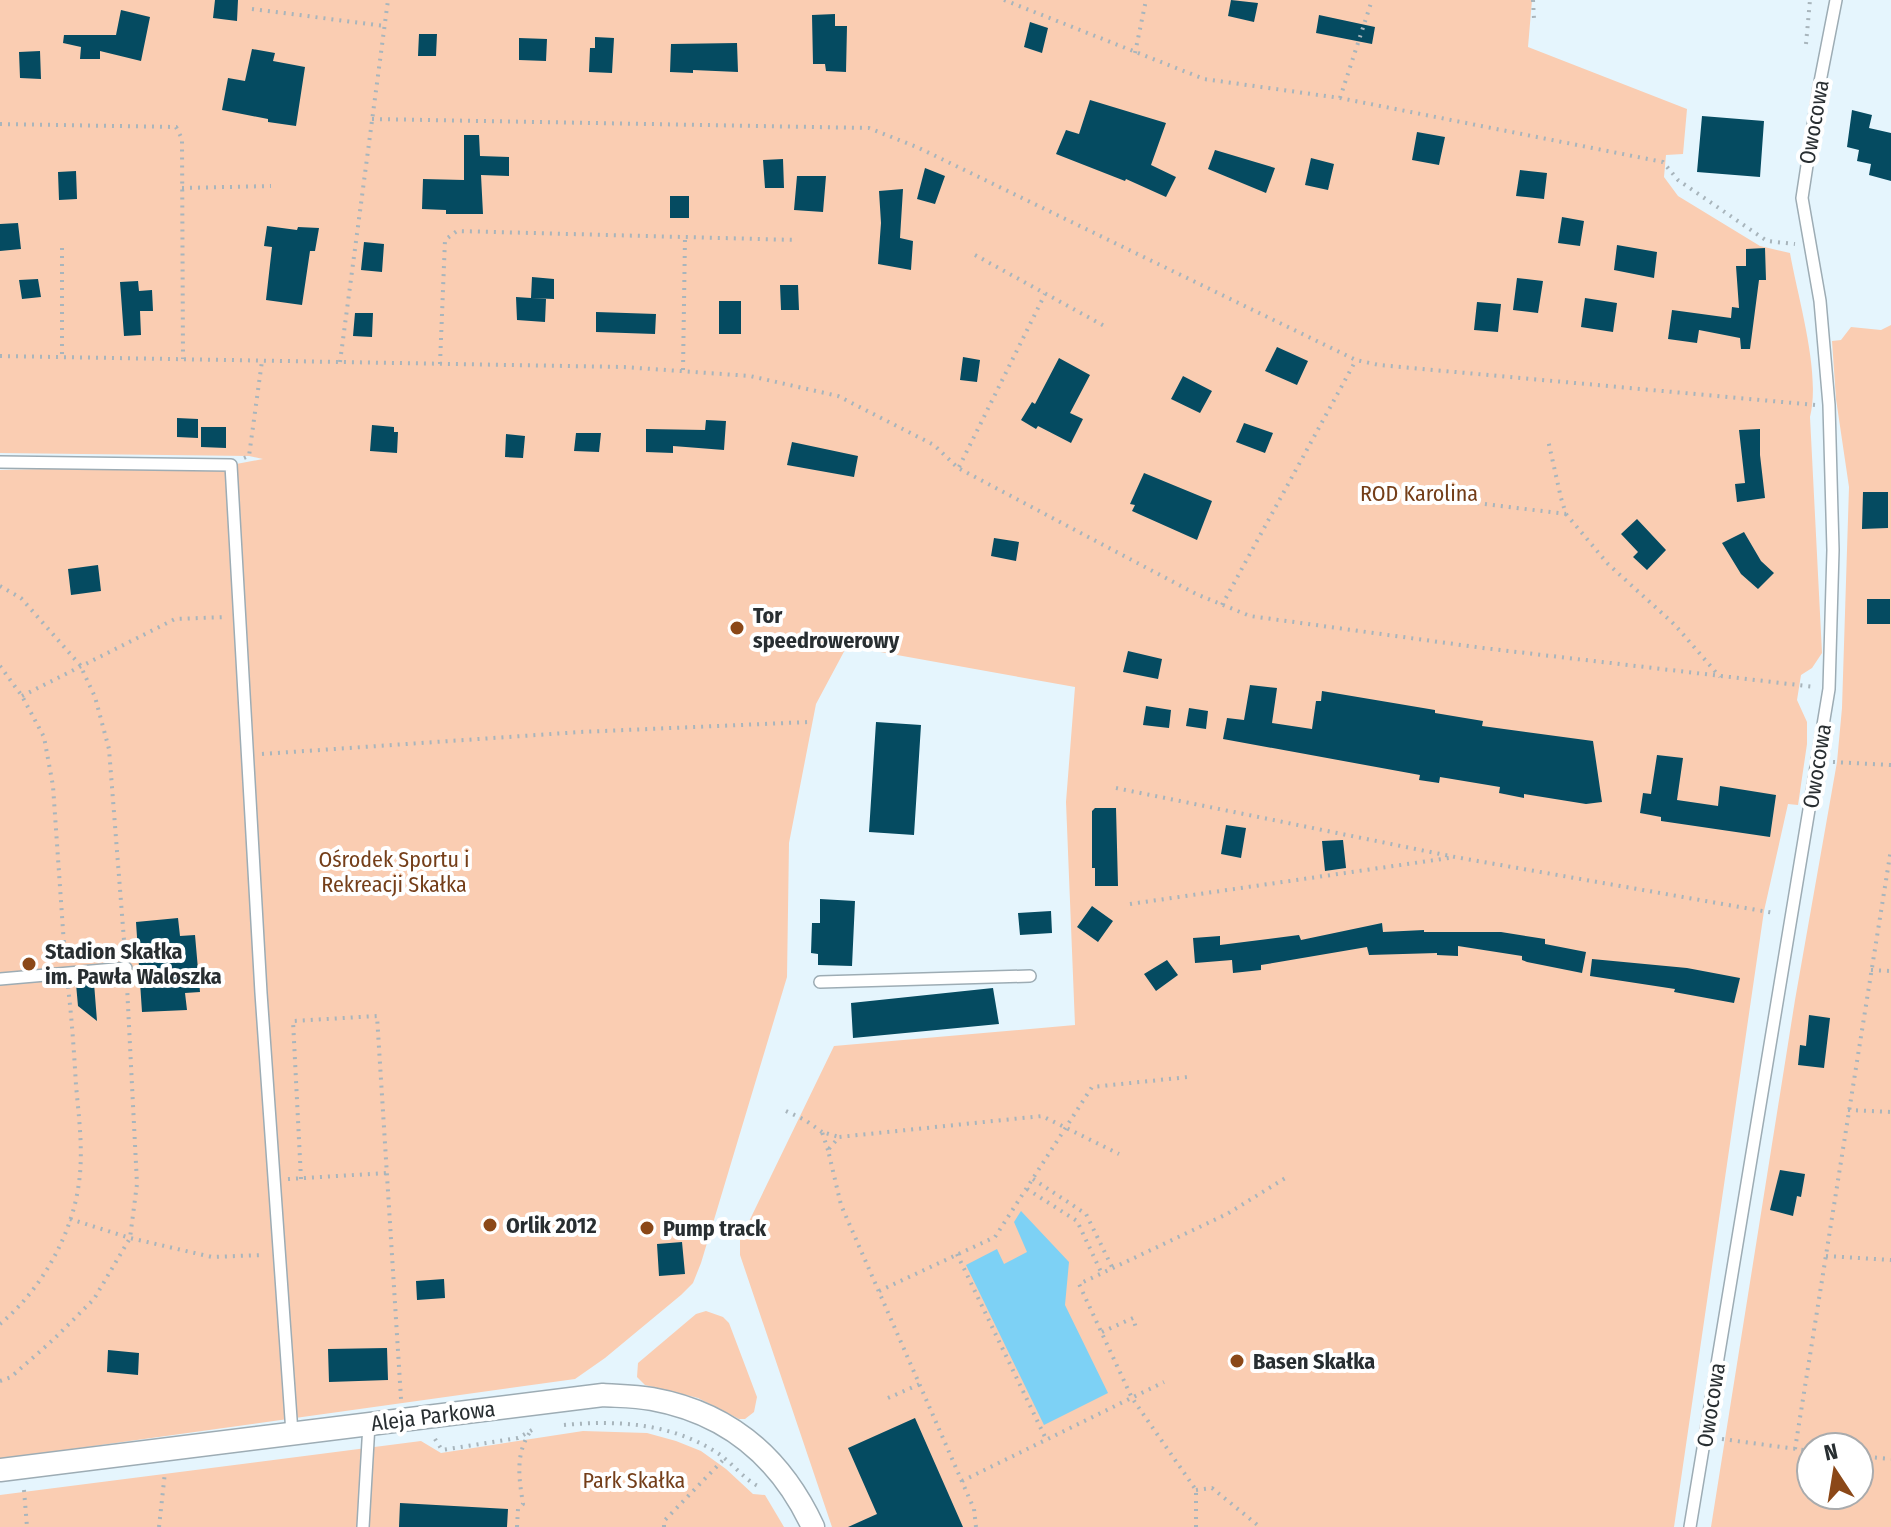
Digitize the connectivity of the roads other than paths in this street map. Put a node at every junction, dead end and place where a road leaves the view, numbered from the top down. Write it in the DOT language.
graph roads {
  1 [pos="1836,0"];
  2 [pos="0,462"];
  3 [pos="126,968"];
  4 [pos="1030,976"];
  5 [pos="0,979"];
  6 [pos="820,982"];
  7 [pos="369,1424"];
  8 [pos="292,1433"];
  9 [pos="0,1470"];
  10 [pos="363,1527"];
  11 [pos="813,1527"];
  12 [pos="1690,1527"];
  1 -- 12 [label="lane, Owocowa"];
  2 -- 8 [label="lane"];
  3 -- 5 [label="lane"];
  4 -- 6 [label="lane"];
  7 -- 8 [label="street, Aleja Parkowa"];
  7 -- 10 [label="lane"];
  7 -- 11 [label="street, Aleja Parkowa"];
  8 -- 9 [label="street, Aleja Parkowa"];
}
